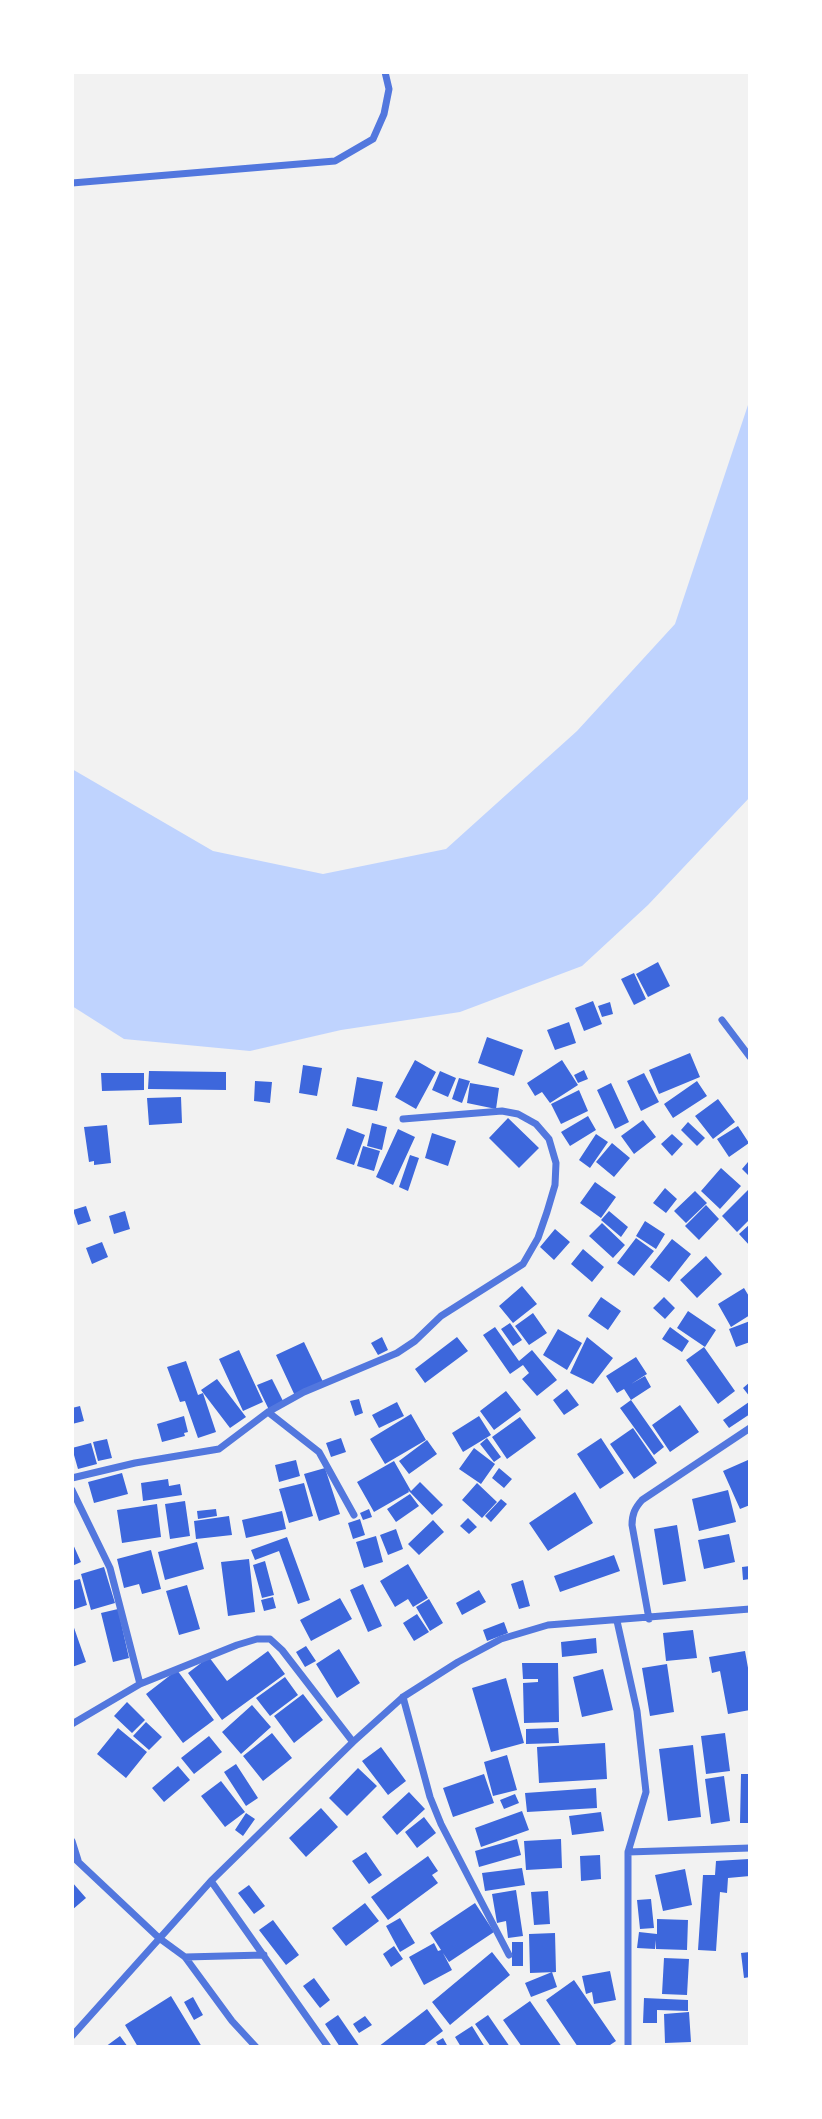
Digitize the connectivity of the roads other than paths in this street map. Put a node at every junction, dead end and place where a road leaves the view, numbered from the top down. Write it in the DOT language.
graph roads {
  1 [pos="386,72"];
  2 [pos="72,183"];
  3 [pos="722,1020"];
  4 [pos="750,1057"];
  5 [pos="403,1119"];
  6 [pos="268,1412"];
  7 [pos="750,1428"];
  8 [pos="72,1478"];
  9 [pos="72,1490"];
  10 [pos="354,1515"];
  11 [pos="750,1609"];
  12 [pos="649,1619"];
  13 [pos="617,1621"];
  14 [pos="140,1684"];
  15 [pos="402,1697"];
  16 [pos="72,1724"];
  17 [pos="353,1742"];
  18 [pos="72,1841"];
  19 [pos="750,1848"];
  20 [pos="628,1852"];
  21 [pos="75,1858"];
  22 [pos="211,1881"];
  23 [pos="159,1938"];
  24 [pos="264,1955"];
  25 [pos="509,1955"];
  26 [pos="185,1957"];
  27 [pos="72,2036"];
  28 [pos="256,2047"];
  29 [pos="328,2047"];
  30 [pos="628,2047"];
  1 -- 2 [label="street"];
  3 -- 4 [label="street"];
  5 -- 6 [label="street"];
  6 -- 8 [label="street"];
  6 -- 10 [label="street"];
  7 -- 12 [label="street"];
  9 -- 14 [label="street"];
  11 -- 12 [label="street"];
  12 -- 13 [label="street"];
  13 -- 15 [label="street"];
  13 -- 20 [label="street"];
  14 -- 16 [label="street"];
  14 -- 17 [label="street"];
  15 -- 17 [label="street"];
  15 -- 25 [label="street"];
  17 -- 22 [label="street"];
  18 -- 21 [label="street"];
  19 -- 20 [label="street"];
  20 -- 30 [label="street"];
  21 -- 23 [label="street"];
  22 -- 23 [label="street"];
  22 -- 24 [label="street"];
  23 -- 26 [label="street"];
  23 -- 27 [label="street"];
  24 -- 26 [label="street"];
  24 -- 29 [label="street"];
  26 -- 28 [label="street"];
}
